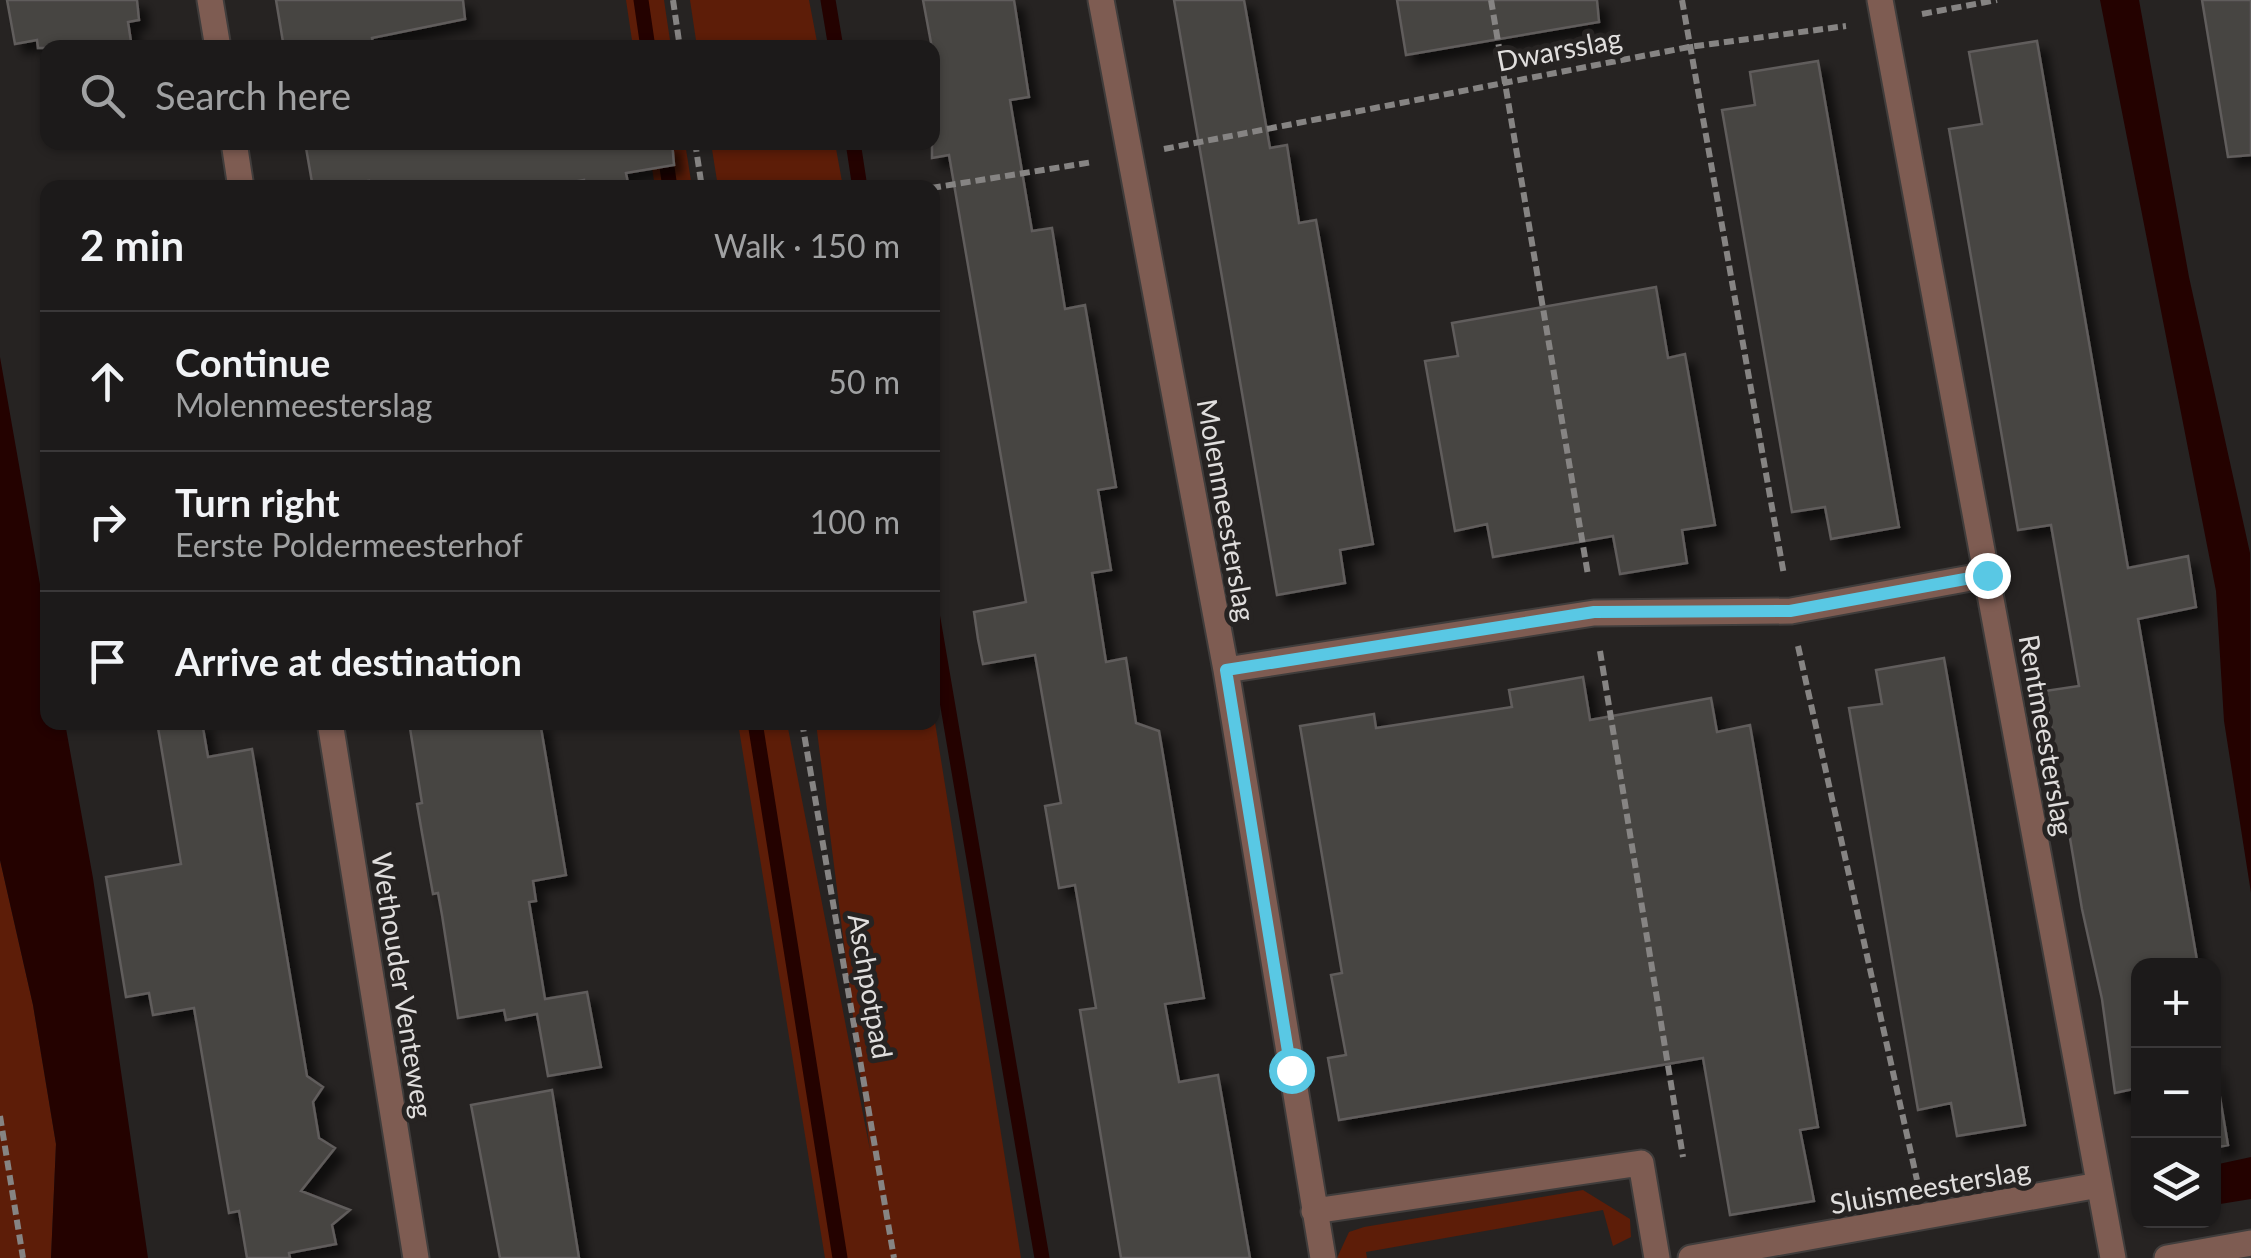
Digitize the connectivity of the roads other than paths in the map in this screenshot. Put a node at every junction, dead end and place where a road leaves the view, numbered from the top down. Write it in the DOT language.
graph roads {
  1 [pos="210,0"];
  2 [pos="1101,0"];
  3 [pos="1882,10"];
  4 [pos="217,40"];
  5 [pos="235,150"];
  6 [pos="240,180"];
  7 [pos="1987,575"];
  8 [pos="1226,670"];
  9 [pos="331,730"];
  10 [pos="2099,1186"];
  11 [pos="1314,1211"];
  12 [pos="2251,1244"];
  13 [pos="1695,1257"];
  14 [pos="416,1258"];
  15 [pos="1324,1258"];
  16 [pos="1657,1258"];
  17 [pos="2113,1258"];
  18 [pos="2166,1258"];
  1 -- 4 [label="street"];
  2 -- 8 [label="street, Molenmeesterslag"];
  3 -- 7 [label="street, Rentmeesterslag"];
  5 -- 6 [label="street"];
  7 -- 8 [label="street"];
  7 -- 10 [label="street, Rentmeesterslag"];
  8 -- 11 [label="street, Molenmeesterslag"];
  9 -- 14 [label="street, Wethouder Venteweg"];
  10 -- 13 [label="street, Sluismeesterslag"];
  10 -- 17 [label="street"];
  11 -- 15 [label="street, Molenmeesterslag"];
  11 -- 16 [label="street"];
  12 -- 18 [label="street"];
}
